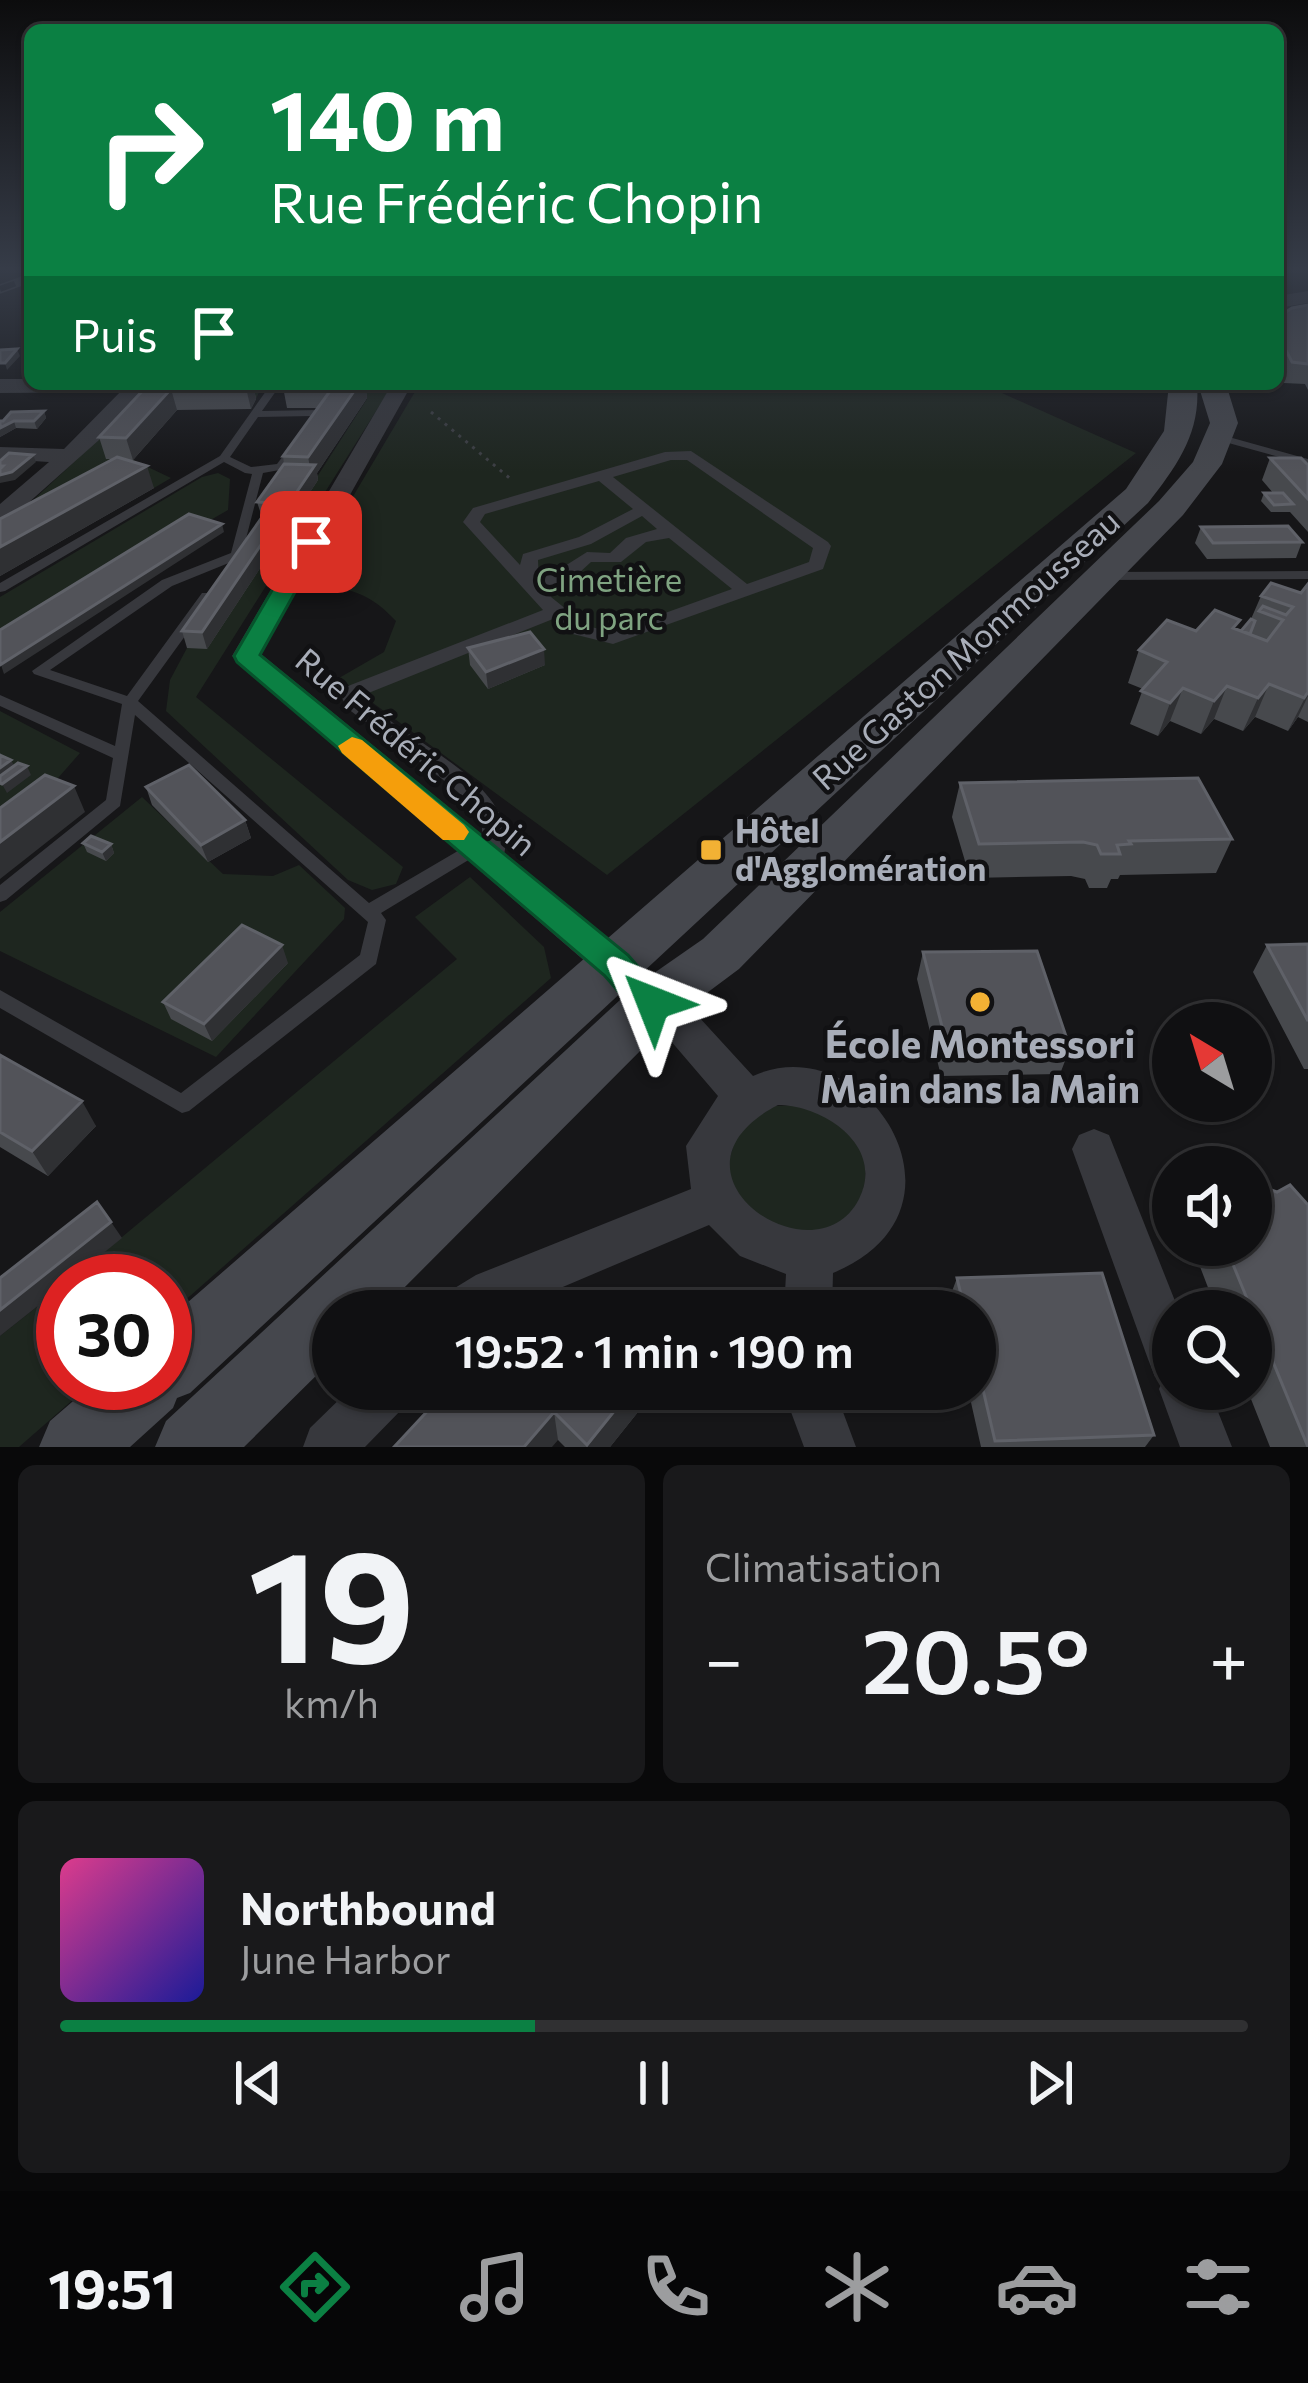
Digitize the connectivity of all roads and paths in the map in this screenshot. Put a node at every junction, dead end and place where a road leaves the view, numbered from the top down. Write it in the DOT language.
graph roads {
  1 [pos="133,390"];
  2 [pos="272,390"];
  3 [pos="399,390"];
  4 [pos="1183,390"];
  5 [pos="1214,390"];
  6 [pos="431,412"];
  7 [pos="255,414"];
  8 [pos="1218,437"];
  9 [pos="0,453"];
  10 [pos="70,456"];
  11 [pos="224,458"];
  12 [pos="1308,462"];
  13 [pos="258,472"];
  14 [pos="601,475"];
  15 [pos="531,496"];
  16 [pos="644,510"];
  17 [pos="0,516"];
  18 [pos="673,533"];
  19 [pos="237,555"];
  20 [pos="1308,574"];
  21 [pos="1103,576"];
  22 [pos="0,588"];
  23 [pos="745,591"];
  24 [pos="543,598"];
  25 [pos="0,700"];
  26 [pos="130,701"];
  27 [pos="119,754"];
  28 [pos="482,856"];
  29 [pos="0,895"];
  30 [pos="368,912"];
  31 [pos="634,984"];
  32 [pos="0,998"];
  33 [pos="746,1096"];
  34 [pos="1094,1149"];
  35 [pos="716,1200"];
  36 [pos="810,1254"];
  37 [pos="352,1290"];
  38 [pos="498,1290"];
  39 [pos="809,1290"];
  40 [pos="1152,1303"];
  41 [pos="312,1331"];
  42 [pos="192,1346"];
  43 [pos="118,1410"];
  44 [pos="365,1410"];
  45 [pos="817,1410"];
  46 [pos="1192,1410"];
  47 [pos="76,1447"];
  48 [pos="192,1447"];
  49 [pos="328,1447"];
  50 [pos="830,1447"];
  51 [pos="1206,1447"];
  1 -- 10 [label="street"];
  2 -- 7 [label="lane"];
  3 -- 28 [label="street, Rue Frédéric Chopin"];
  4 -- 31 [label="main road, Rue Gaston Monmousseau"];
  5 -- 8 [label="main road"];
  6 -- 15 [label="path"];
  7 -- 11 [label="lane"];
  7 -- 13 [label="lane"];
  8 -- 12 [label="lane"];
  8 -- 21 [label="main road, Rue Gaston Monmousseau"];
  9 -- 10 [label="street"];
  10 -- 17 [label="street"];
  11 -- 13 [label="lane"];
  11 -- 22 [label="lane"];
  13 -- 19 [label="lane"];
  14 -- 15 [label="street"];
  14 -- 16 [label="street"];
  14 -- 23 [label="street"];
  15 -- 24 [label="street"];
  16 -- 18 [label="street"];
  16 -- 24 [label="street"];
  18 -- 23 [label="street"];
  18 -- 24 [label="street"];
  19 -- 26 [label="lane"];
  19 -- 26 [label="lane"];
  20 -- 21 [label="lane"];
  21 -- 31 [label="main road, Rue Gaston Monmousseau"];
  23 -- 24 [label="street"];
  24 -- 28 [label="street"];
  25 -- 27 [label="lane"];
  26 -- 27 [label="lane"];
  26 -- 30 [label="lane"];
  27 -- 29 [label="lane"];
  28 -- 30 [label="lane"];
  28 -- 31 [label="street, Rue Frédéric Chopin"];
  30 -- 32 [label="lane"];
  31 -- 33 [label="street, Rue Frédéric Chopin"];
  31 -- 37 [label="main road, Rue Gaston Monmousseau"];
  31 -- 42 [label="main road, Rue Gaston Monmousseau"];
  33 -- 35 [label="street"];
  33 -- 36 [label="street"];
  34 -- 40 [label="street"];
  35 -- 36 [label="street"];
  35 -- 38 [label="street"];
  36 -- 39 [label="street"];
  41 -- 48 [label="main road, Rue Gaston Monmousseau"];
  43 -- 47 [label="main road"];
  44 -- 49 [label="street"];
  45 -- 50 [label="street"];
  46 -- 51 [label="street"];
}
